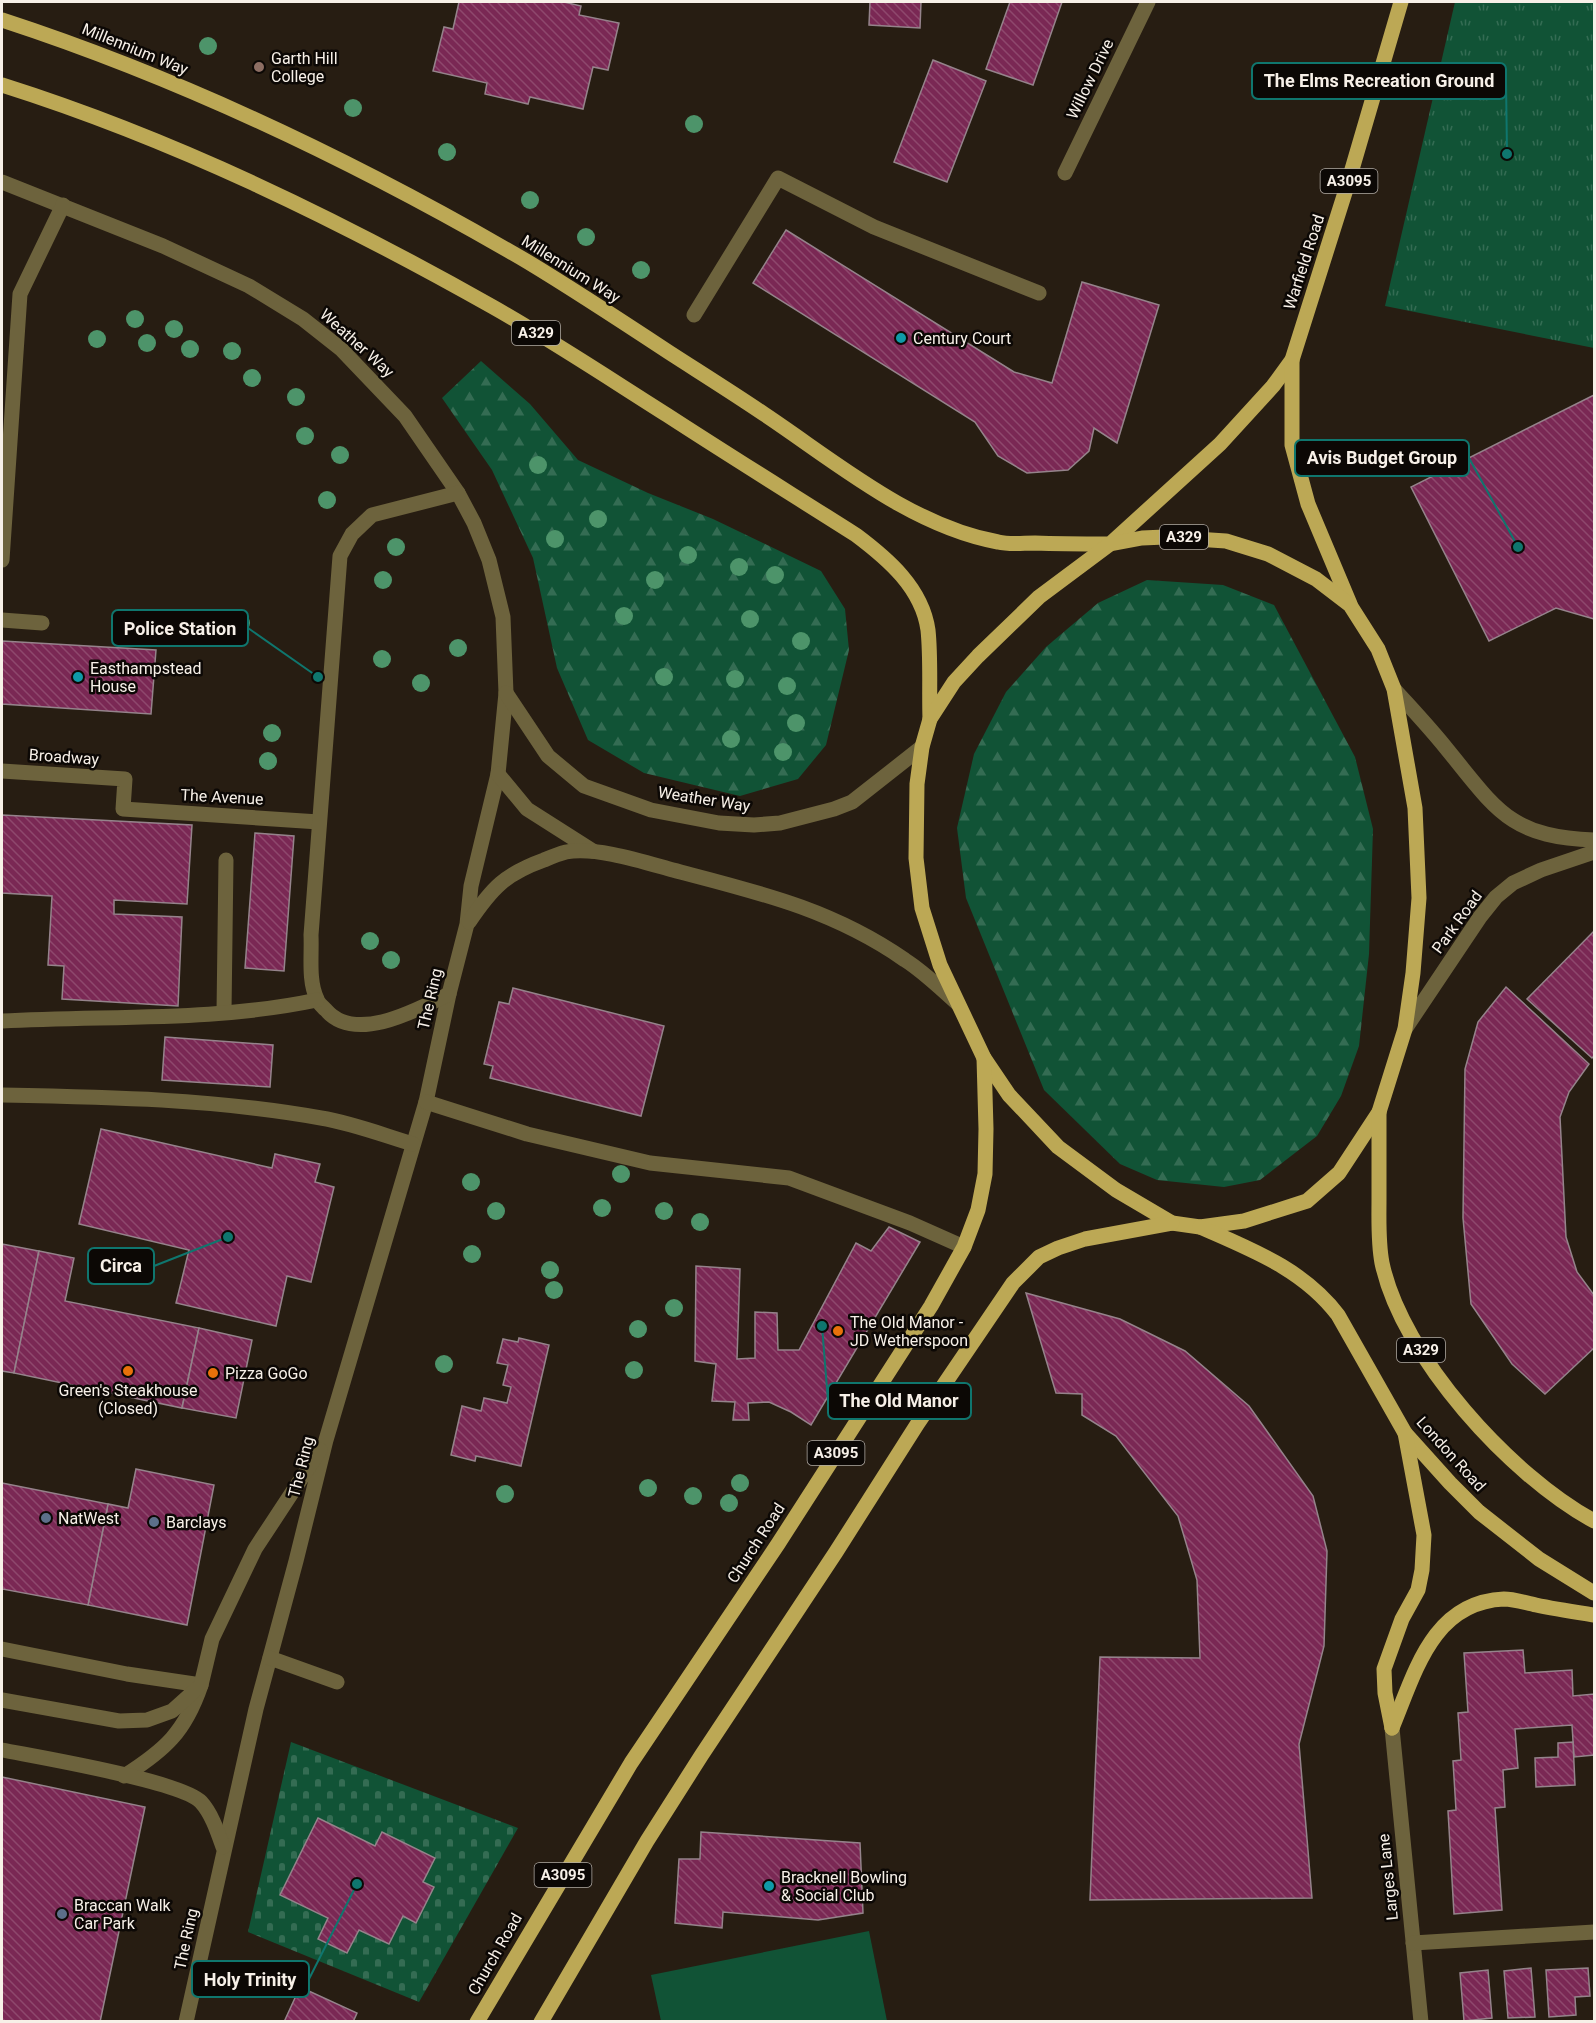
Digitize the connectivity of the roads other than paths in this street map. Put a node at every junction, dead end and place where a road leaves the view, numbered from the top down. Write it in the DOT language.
graph roads {
  1 [pos="1148,2"];
  2 [pos="1397,2"];
  3 [pos="2,20"];
  4 [pos="2,85"];
  5 [pos="1065,173"];
  6 [pos="2,182"];
  7 [pos="63,205"];
  8 [pos="1040,293"];
  9 [pos="694,315"];
  10 [pos="1292,360"];
  11 [pos="458,493"];
  12 [pos="1110,544"];
  13 [pos="2,560"];
  14 [pos="1350,605"];
  15 [pos="2,620"];
  16 [pos="42,623"];
  17 [pos="1394,690"];
  18 [pos="506,693"];
  19 [pos="930,719"];
  20 [pos="922,747"];
  21 [pos="2,771"];
  22 [pos="498,774"];
  23 [pos="123,810"];
  24 [pos="319,822"];
  25 [pos="1594,840"];
  26 [pos="593,851"];
  27 [pos="1594,852"];
  28 [pos="226,860"];
  29 [pos="466,924"];
  30 [pos="449,994"];
  31 [pos="317,1000"];
  32 [pos="958,1004"];
  33 [pos="224,1012"];
  34 [pos="2,1022"];
  35 [pos="1405,1029"];
  36 [pos="984,1058"];
  37 [pos="2,1095"];
  38 [pos="426,1102"];
  39 [pos="1379,1112"];
  40 [pos="413,1144"];
  41 [pos="1172,1223"];
  42 [pos="1200,1227"];
  43 [pos="964,1247"];
  44 [pos="1406,1433"];
  45 [pos="326,1440"];
  46 [pos="1594,1521"];
  47 [pos="1594,1593"];
  48 [pos="1594,1615"];
  49 [pos="2,1649"];
  50 [pos="270,1658"];
  51 [pos="337,1682"];
  52 [pos="201,1685"];
  53 [pos="2,1700"];
  54 [pos="1392,1728"];
  55 [pos="2,1750"];
  56 [pos="124,1776"];
  57 [pos="224,1848"];
  58 [pos="1594,1932"];
  59 [pos="1413,1944"];
  60 [pos="186,2022"];
  61 [pos="477,2022"];
  62 [pos="541,2022"];
  63 [pos="1421,2022"];
  1 -- 5 [label="street, Willow Drive"];
  2 -- 10 [label="main road, Warfield Road / A3095"];
  3 -- 12 [label="main road, Millennium Way / A329"];
  4 -- 19 [label="main road, A329"];
  6 -- 7 [label="street, Weather Way"];
  7 -- 11 [label="street, Weather Way"];
  7 -- 13 [label="street"];
  8 -- 9 [label="street"];
  10 -- 12 [label="main road, Warfield Road / A3095"];
  10 -- 14 [label="main road, Warfield Road / A3095"];
  11 -- 18 [label="street, Weather Way"];
  11 -- 24 [label="street"];
  12 -- 14 [label="main road, A329"];
  12 -- 19 [label="main road, A329"];
  14 -- 17 [label="main road, A329"];
  15 -- 16 [label="street"];
  17 -- 25 [label="street"];
  17 -- 35 [label="main road, A329"];
  18 -- 20 [label="street, Weather Way"];
  18 -- 22 [label="street, Weather Way"];
  19 -- 20 [label="main road, A329"];
  20 -- 32 [label="main road, A329"];
  21 -- 23 [label="street, Broadway"];
  22 -- 26 [label="street"];
  22 -- 29 [label="street, Weather Way"];
  23 -- 24 [label="street, The Avenue"];
  24 -- 31 [label="street"];
  26 -- 29 [label="street"];
  26 -- 32 [label="street"];
  27 -- 35 [label="street, Park Road"];
  28 -- 33 [label="street"];
  29 -- 30 [label="street, The Ring"];
  30 -- 31 [label="street"];
  30 -- 38 [label="street, The Ring"];
  31 -- 33 [label="street"];
  32 -- 36 [label="main road, A329"];
  33 -- 34 [label="street"];
  35 -- 39 [label="main road, A329"];
  36 -- 41 [label="main road, A329"];
  36 -- 43 [label="main road, Church Road / A3095"];
  37 -- 40 [label="street"];
  38 -- 40 [label="street, The Ring"];
  38 -- 43 [label="street"];
  39 -- 42 [label="main road, A329"];
  39 -- 46 [label="main road, A329"];
  40 -- 45 [label="street, The Ring"];
  41 -- 42 [label="main road, A329"];
  41 -- 62 [label="main road, A3095"];
  42 -- 44 [label="main road, London Road / A329"];
  43 -- 61 [label="main road, Church Road / A3095"];
  44 -- 47 [label="main road, London Road / A329"];
  44 -- 54 [label="main road"];
  45 -- 50 [label="street, The Ring"];
  45 -- 52 [label="street"];
  48 -- 54 [label="main road"];
  49 -- 52 [label="street"];
  50 -- 51 [label="street"];
  50 -- 57 [label="street, The Ring"];
  52 -- 53 [label="street"];
  52 -- 56 [label="street"];
  54 -- 59 [label="street, Larges Lane"];
  55 -- 56 [label="street"];
  56 -- 57 [label="street"];
  57 -- 60 [label="street, The Ring"];
  58 -- 59 [label="street"];
  59 -- 63 [label="street, Larges Lane"];
}
